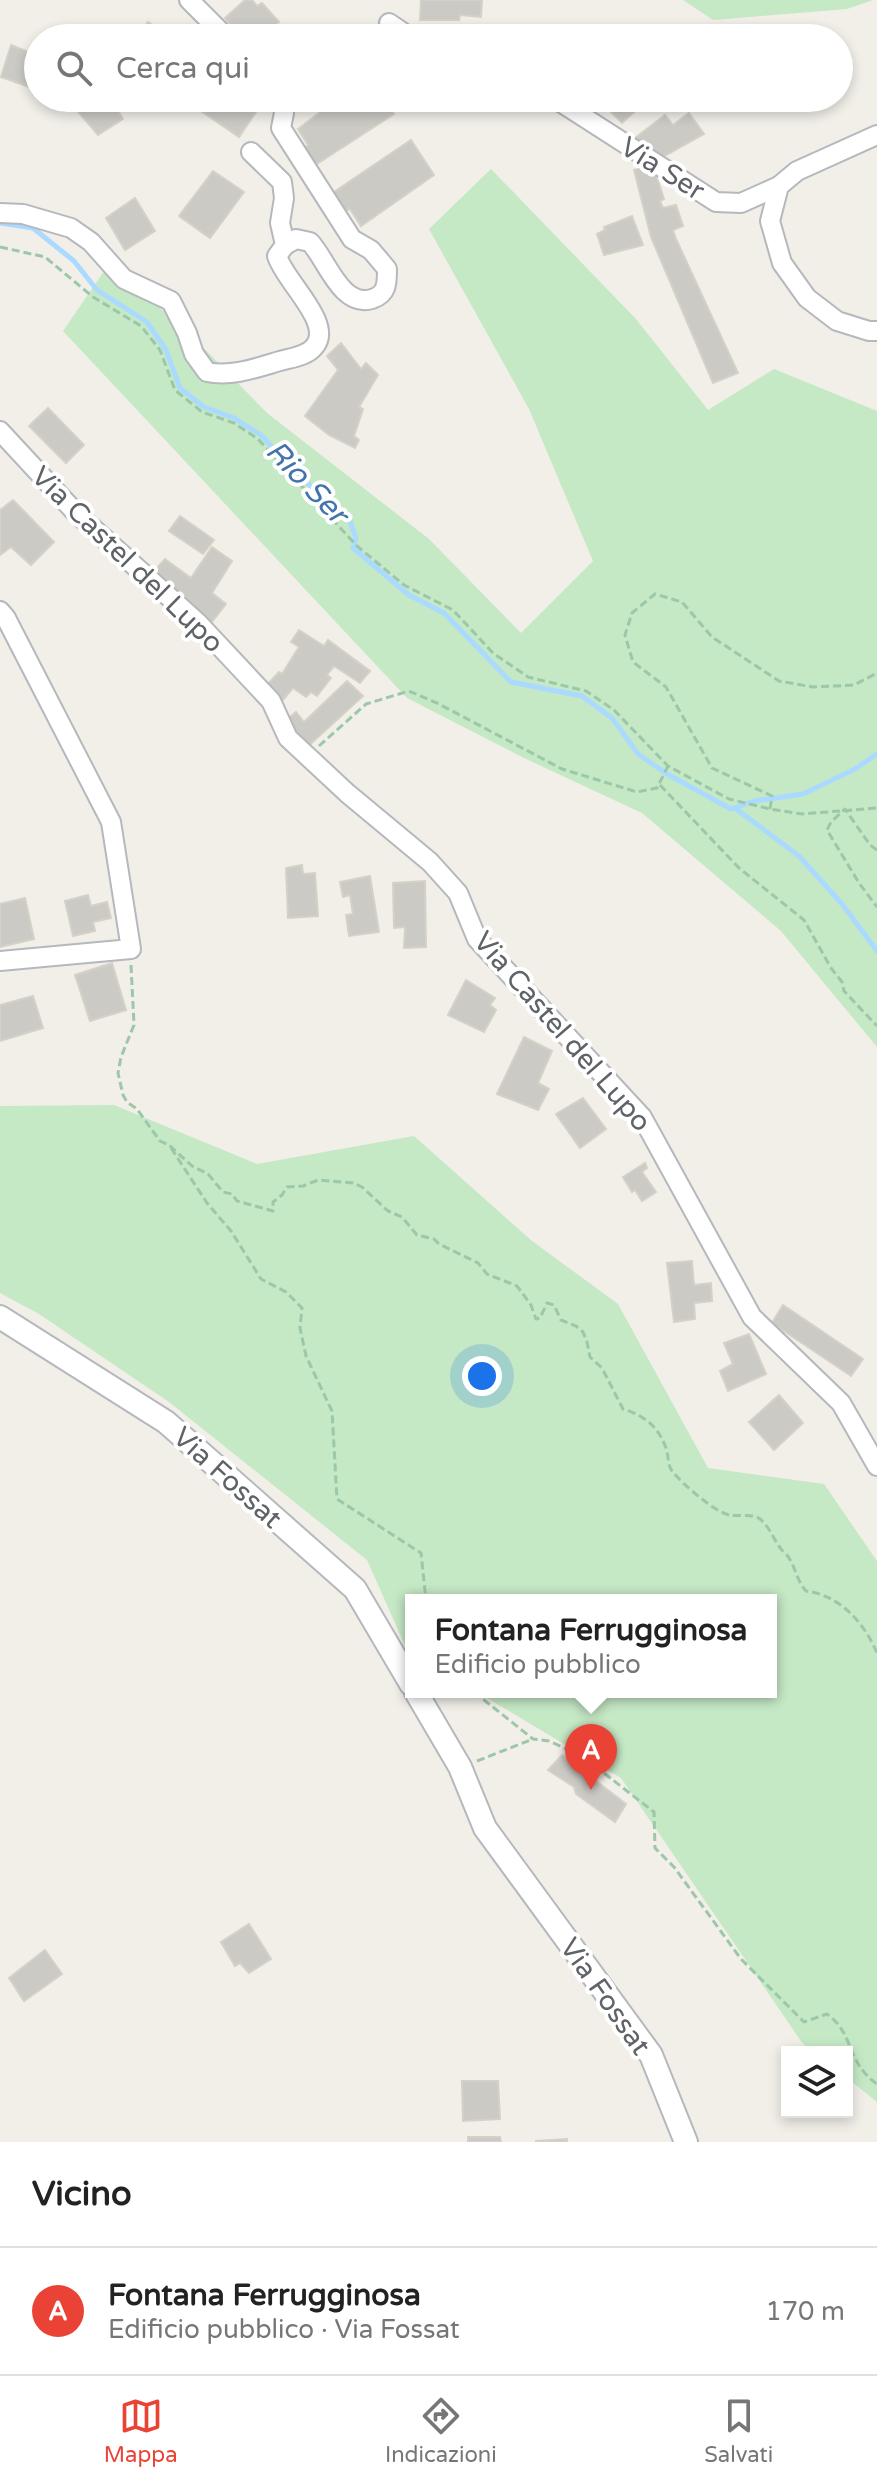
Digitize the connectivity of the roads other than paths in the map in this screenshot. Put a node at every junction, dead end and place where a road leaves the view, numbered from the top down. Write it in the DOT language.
graph roads {
  1 [pos="189,0"];
  2 [pos="213,24"];
  3 [pos="284,112"];
  4 [pos="576,112"];
  5 [pos="877,135"];
  6 [pos="251,152"];
  7 [pos="779,186"];
  8 [pos="0,213"];
  9 [pos="285,245"];
  10 [pos="877,331"];
  11 [pos="0,431"];
  12 [pos="0,611"];
  13 [pos="0,961"];
  14 [pos="0,1317"];
  15 [pos="877,1466"];
  16 [pos="405,1674"];
  17 [pos="420,1698"];
  18 [pos="686,2142"];
  1 -- 2 [label="street"];
  3 -- 9 [label="street"];
  4 -- 7 [label="street, Via Ser"];
  5 -- 7 [label="street, Via Ser"];
  6 -- 9 [label="street"];
  7 -- 10 [label="street"];
  8 -- 9 [label="street"];
  11 -- 15 [label="street, Via Castel del Lupo"];
  12 -- 13 [label="street"];
  14 -- 16 [label="street, Via Fossat"];
  17 -- 18 [label="street, Via Fossat"];
}
